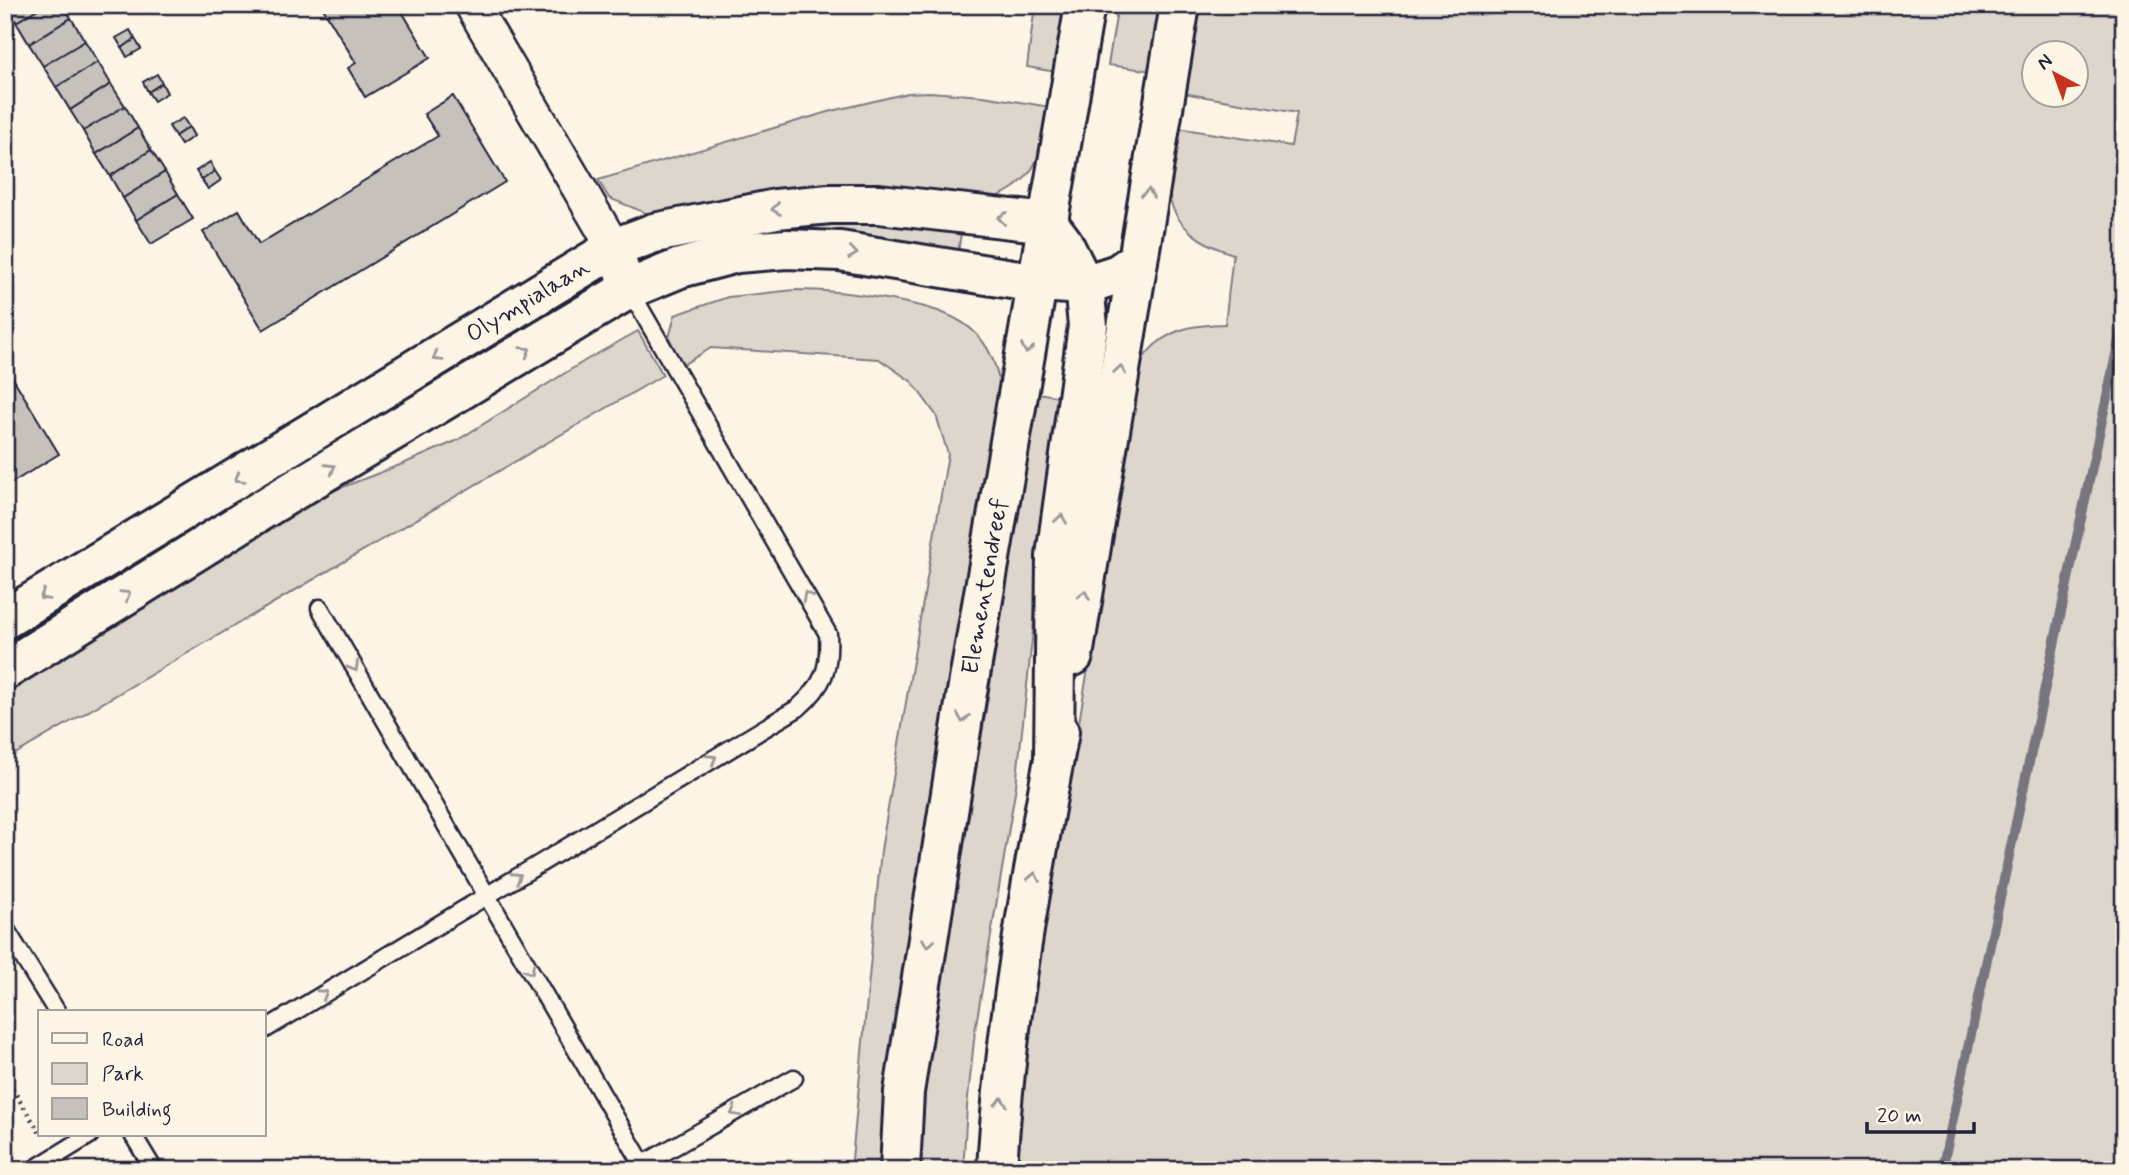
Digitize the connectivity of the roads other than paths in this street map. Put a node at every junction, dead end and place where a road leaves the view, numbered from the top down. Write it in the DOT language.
graph roads {
  1 [pos="1084,5"];
  2 [pos="1180,5"];
  3 [pos="474,6"];
  4 [pos="1048,223"];
  5 [pos="614,248"];
  6 [pos="1138,260"];
  7 [pos="1038,282"];
  8 [pos="1084,285"];
  9 [pos="629,289"];
  10 [pos="320,608"];
  11 [pos="5,619"];
  12 [pos="5,670"];
  13 [pos="1054,758"];
  14 [pos="486,895"];
  15 [pos="5,928"];
  16 [pos="56,1010"];
  17 [pos="266,1029"];
  18 [pos="794,1078"];
  19 [pos="88,1136"];
  20 [pos="134,1136"];
  21 [pos="641,1168"];
  22 [pos="33,1170"];
  23 [pos="154,1170"];
  24 [pos="900,1170"];
  25 [pos="997,1170"];
  1 -- 4 [label="main road, Elementendreef"];
  6 -- 2 [label="main road, one-way"];
  3 -- 5 [label="street"];
  4 -- 5 [label="main road, Olympialaan, one-way"];
  4 -- 7 [label="main road, Elementendreef"];
  4 -- 8 [label="main road"];
  5 -- 9 [label="street"];
  5 -- 11 [label="main road, Olympialaan, one-way"];
  6 -- 8 [label="main road, Olympialaan"];
  13 -- 6 [label="main road, one-way"];
  7 -- 8 [label="main road, Olympialaan"];
  9 -- 7 [label="main road, Olympialaan, one-way"];
  7 -- 24 [label="main road, Elementendreef, one-way"];
  13 -- 8 [label="main road, one-way"];
  12 -- 9 [label="main road, Olympialaan, one-way"];
  14 -- 9 [label="lane, one-way"];
  10 -- 14 [label="lane, one-way"];
  25 -- 13 [label="main road, one-way"];
  17 -- 14 [label="lane, one-way"];
  14 -- 21 [label="lane, one-way"];
  15 -- 16 [label="lane"];
  18 -- 21 [label="lane, one-way"];
  19 -- 22 [label="lane"];
  20 -- 23 [label="lane"];
}
